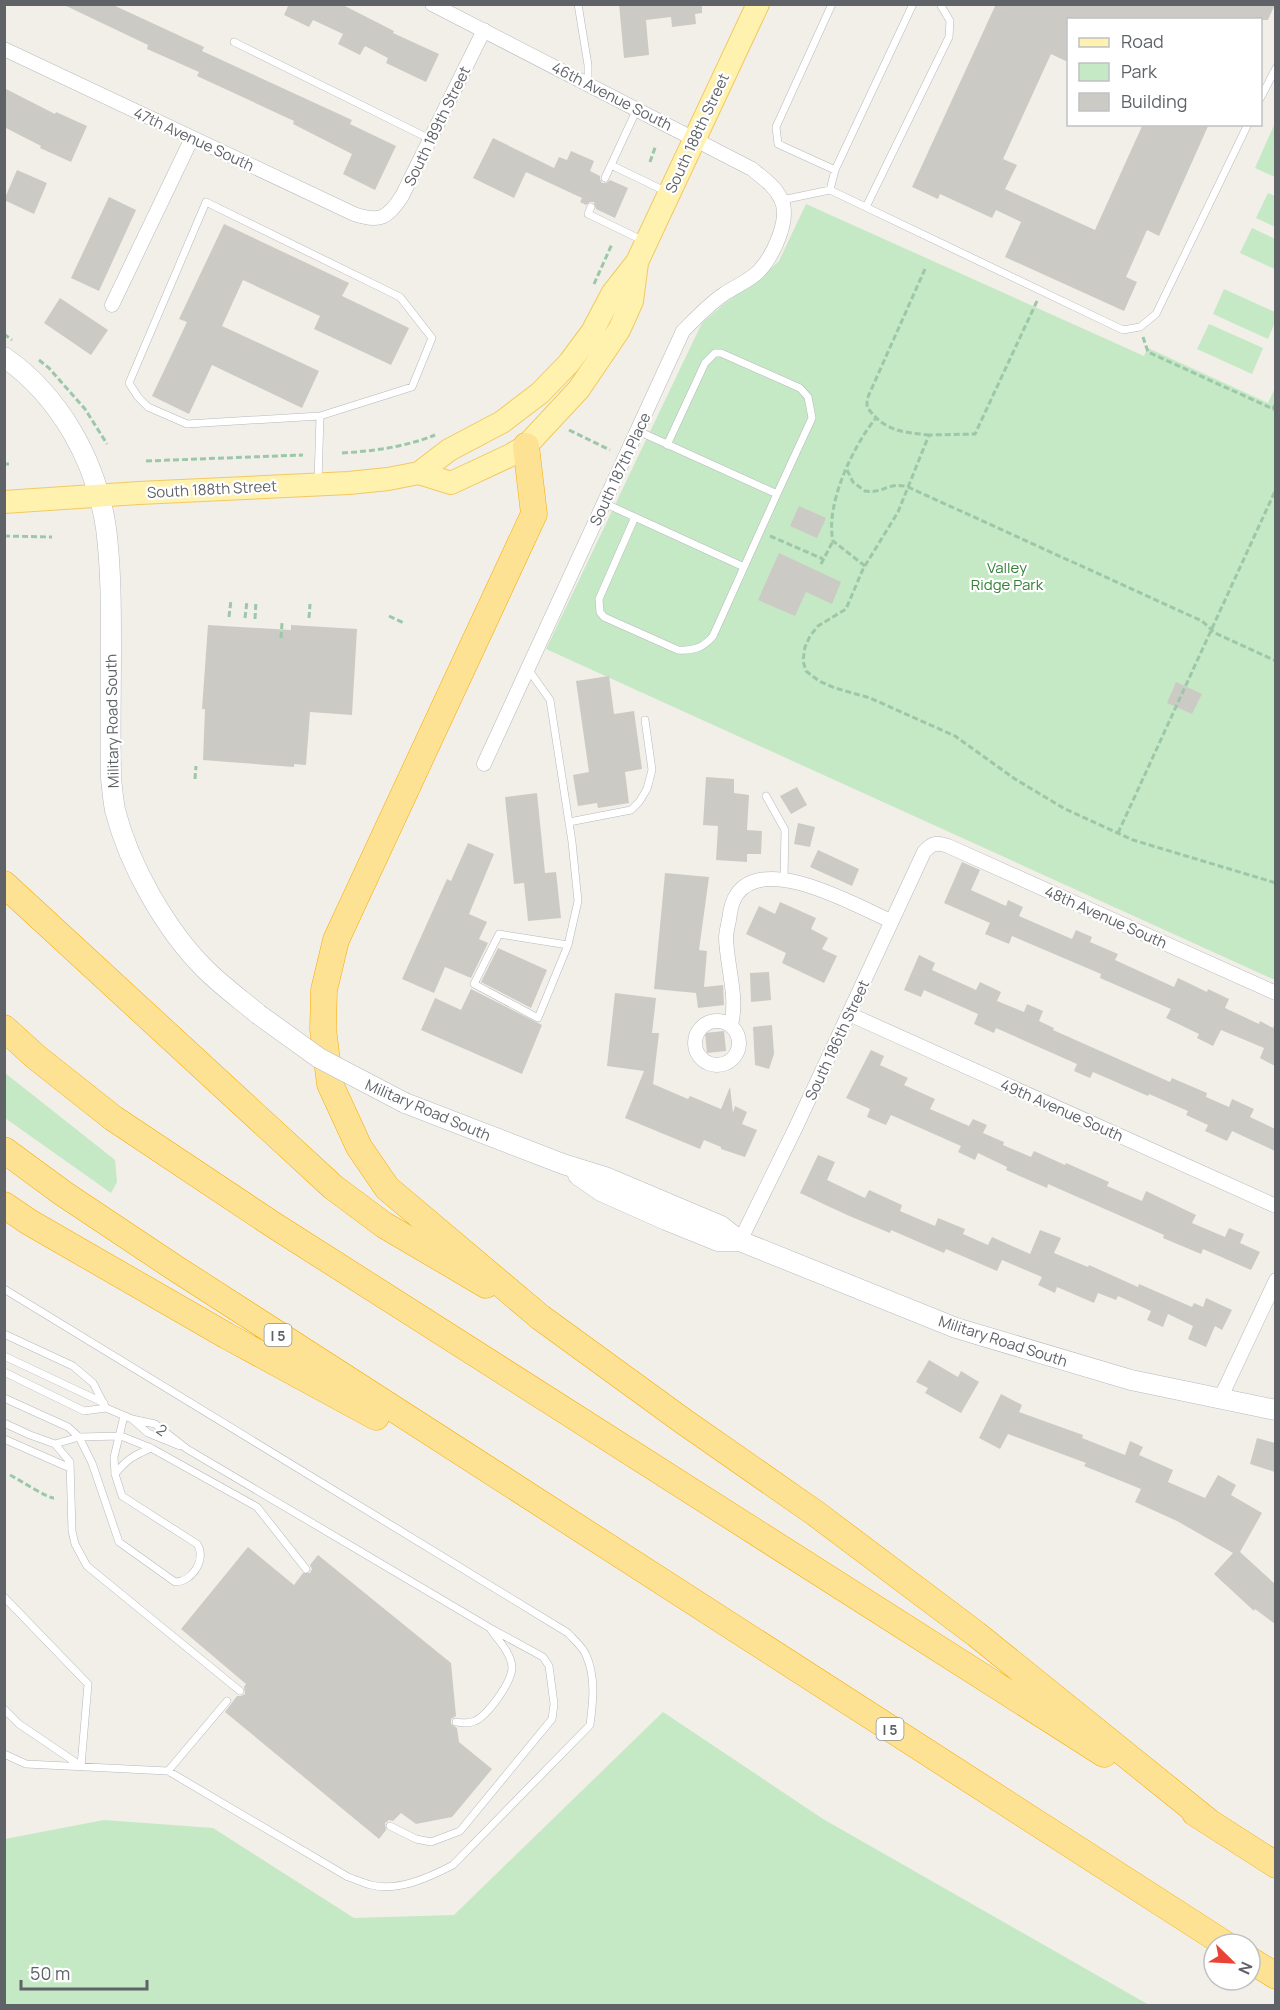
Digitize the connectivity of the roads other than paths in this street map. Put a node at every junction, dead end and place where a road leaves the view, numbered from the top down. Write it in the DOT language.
graph roads {
  1 [pos="432,4"];
  2 [pos="466,4"];
  3 [pos="578,4"];
  4 [pos="758,4"];
  5 [pos="832,4"];
  6 [pos="913,4"];
  7 [pos="940,4"];
  8 [pos="460,18"];
  9 [pos="484,30"];
  10 [pos="234,42"];
  11 [pos="4,50"];
  12 [pos="1275,68"];
  13 [pos="588,83"];
  14 [pos="1262,95"];
  15 [pos="637,108"];
  16 [pos="1247,126"];
  17 [pos="192,138"];
  18 [pos="695,138"];
  19 [pos="430,140"];
  20 [pos="611,165"];
  21 [pos="835,170"];
  22 [pos="605,178"];
  23 [pos="830,190"];
  24 [pos="669,193"];
  25 [pos="782,200"];
  26 [pos="591,207"];
  27 [pos="866,207"];
  28 [pos="385,217"];
  29 [pos="641,252"];
  30 [pos="112,305"];
  31 [pos="4,357"];
  32 [pos="320,416"];
  33 [pos="638,431"];
  34 [pos="668,445"];
  35 [pos="526,446"];
  36 [pos="419,473"];
  37 [pos="318,484"];
  38 [pos="777,494"];
  39 [pos="99,496"];
  40 [pos="4,502"];
  41 [pos="604,503"];
  42 [pos="635,517"];
  43 [pos="744,567"];
  44 [pos="528,669"];
  45 [pos="645,720"];
  46 [pos="484,765"];
  47 [pos="766,796"];
  48 [pos="569,822"];
  49 [pos="937,843"];
  50 [pos="784,879"];
  51 [pos="4,884"];
  52 [pos="891,921"];
  53 [pos="568,945"];
  54 [pos="1275,993"];
  55 [pos="849,1014"];
  56 [pos="731,1025"];
  57 [pos="4,1028"];
  58 [pos="4,1150"];
  59 [pos="4,1205"];
  60 [pos="1275,1206"];
  61 [pos="740,1241"];
  62 [pos="1275,1280"];
  63 [pos="4,1289"];
  64 [pos="540,1317"];
  65 [pos="4,1334"];
  66 [pos="4,1356"];
  67 [pos="4,1372"];
  68 [pos="4,1398"];
  69 [pos="1220,1399"];
  70 [pos="105,1405"];
  71 [pos="1275,1410"];
  72 [pos="123,1416"];
  73 [pos="132,1419"];
  74 [pos="4,1423"];
  75 [pos="121,1436"];
  76 [pos="80,1437"];
  77 [pos="4,1439"];
  78 [pos="55,1444"];
  79 [pos="151,1448"];
  80 [pos="188,1449"];
  81 [pos="70,1468"];
  82 [pos="115,1474"];
  83 [pos="555,1514"];
  84 [pos="306,1569"];
  85 [pos="4,1598"];
  86 [pos="490,1628"];
  87 [pos="240,1691"];
  88 [pos="227,1701"];
  89 [pos="4,1709"];
  90 [pos="456,1722"];
  91 [pos="4,1754"];
  92 [pos="81,1766"];
  93 [pos="168,1771"];
  94 [pos="1208,1821"];
  95 [pos="390,1826"];
  96 [pos="1275,1865"];
  97 [pos="1206,1932"];
  98 [pos="1262,1968"];
  99 [pos="1275,1976"];
  1 -- 8 [label="street, 46th Avenue South"];
  2 -- 8 [label="street"];
  3 -- 13 [label="lane"];
  4 -- 18 [label="main road, South 188th Street"];
  5 -- 21 [label="lane"];
  6 -- 21 [label="lane"];
  7 -- 27 [label="lane"];
  8 -- 9 [label="street, 46th Avenue South"];
  9 -- 13 [label="street, 46th Avenue South"];
  9 -- 19 [label="street, South 189th Street"];
  10 -- 19 [label="lane"];
  11 -- 17 [label="street, 47th Avenue South"];
  12 -- 14 [label="lane"];
  13 -- 15 [label="street, 46th Avenue South"];
  15 -- 18 [label="street, 46th Avenue South"];
  15 -- 20 [label="lane"];
  16 -- 27 [label="lane"];
  17 -- 28 [label="street, 47th Avenue South"];
  17 -- 30 [label="street"];
  18 -- 24 [label="main road, South 188th Street"];
  18 -- 25 [label="street, 46th Avenue South"];
  19 -- 28 [label="street, South 189th Street"];
  20 -- 22 [label="lane"];
  20 -- 24 [label="lane"];
  21 -- 23 [label="lane"];
  23 -- 25 [label="lane"];
  23 -- 27 [label="lane"];
  24 -- 29 [label="main road, South 188th Street"];
  25 -- 33 [label="street, South 187th Place"];
  26 -- 29 [label="lane"];
  29 -- 35 [label="main road, South 188th Street"];
  29 -- 36 [label="main road, South 188th Street"];
  31 -- 39 [label="main road, Military Road South"];
  32 -- 32 [label="lane"];
  32 -- 37 [label="lane"];
  33 -- 34 [label="lane"];
  33 -- 41 [label="street, South 187th Place"];
  34 -- 38 [label="lane"];
  34 -- 38 [label="lane"];
  35 -- 36 [label="main road, South 188th Street"];
  35 -- 64 [label="highway"];
  36 -- 37 [label="main road, South 188th Street"];
  37 -- 39 [label="main road, South 188th Street"];
  38 -- 43 [label="lane"];
  39 -- 40 [label="main road, South 188th Street"];
  39 -- 61 [label="main road, Military Road South, bridge"];
  41 -- 42 [label="lane"];
  41 -- 44 [label="street, South 187th Place"];
  42 -- 43 [label="lane"];
  42 -- 43 [label="lane"];
  44 -- 46 [label="street, South 187th Place"];
  44 -- 48 [label="lane"];
  45 -- 48 [label="lane"];
  47 -- 50 [label="lane"];
  48 -- 53 [label="lane"];
  49 -- 52 [label="street, South 186th Street"];
  49 -- 54 [label="street, 48th Avenue South"];
  50 -- 52 [label="street"];
  50 -- 56 [label="street"];
  51 -- 64 [label="highway"];
  52 -- 55 [label="street, South 186th Street"];
  53 -- 53 [label="lane"];
  55 -- 60 [label="street, 49th Avenue South"];
  55 -- 61 [label="street, South 186th Street"];
  57 -- 94 [label="highway"];
  58 -- 83 [label="highway, I 5"];
  59 -- 83 [label="highway"];
  61 -- 69 [label="main road, Military Road South"];
  62 -- 69 [label="street"];
  63 -- 93 [label="lane"];
  64 -- 94 [label="highway"];
  65 -- 70 [label="lane"];
  66 -- 70 [label="lane, 2"];
  67 -- 70 [label="lane"];
  68 -- 76 [label="lane"];
  69 -- 71 [label="main road, Military Road South"];
  70 -- 72 [label="lane, 2"];
  72 -- 73 [label="lane, 2"];
  72 -- 75 [label="lane"];
  73 -- 80 [label="lane"];
  73 -- 80 [label="lane, 2"];
  74 -- 78 [label="lane"];
  75 -- 76 [label="lane"];
  75 -- 79 [label="lane"];
  75 -- 82 [label="lane"];
  76 -- 78 [label="lane"];
  76 -- 82 [label="lane"];
  77 -- 81 [label="lane"];
  78 -- 81 [label="lane"];
  79 -- 82 [label="lane"];
  79 -- 84 [label="lane"];
  80 -- 86 [label="lane"];
  81 -- 87 [label="lane"];
  83 -- 97 [label="highway, I 5"];
  85 -- 92 [label="lane"];
  86 -- 90 [label="lane"];
  86 -- 95 [label="lane"];
  88 -- 93 [label="lane"];
  89 -- 92 [label="lane"];
  91 -- 92 [label="lane"];
  92 -- 93 [label="lane"];
  94 -- 96 [label="highway"];
  98 -- 99 [label="highway"];
}
